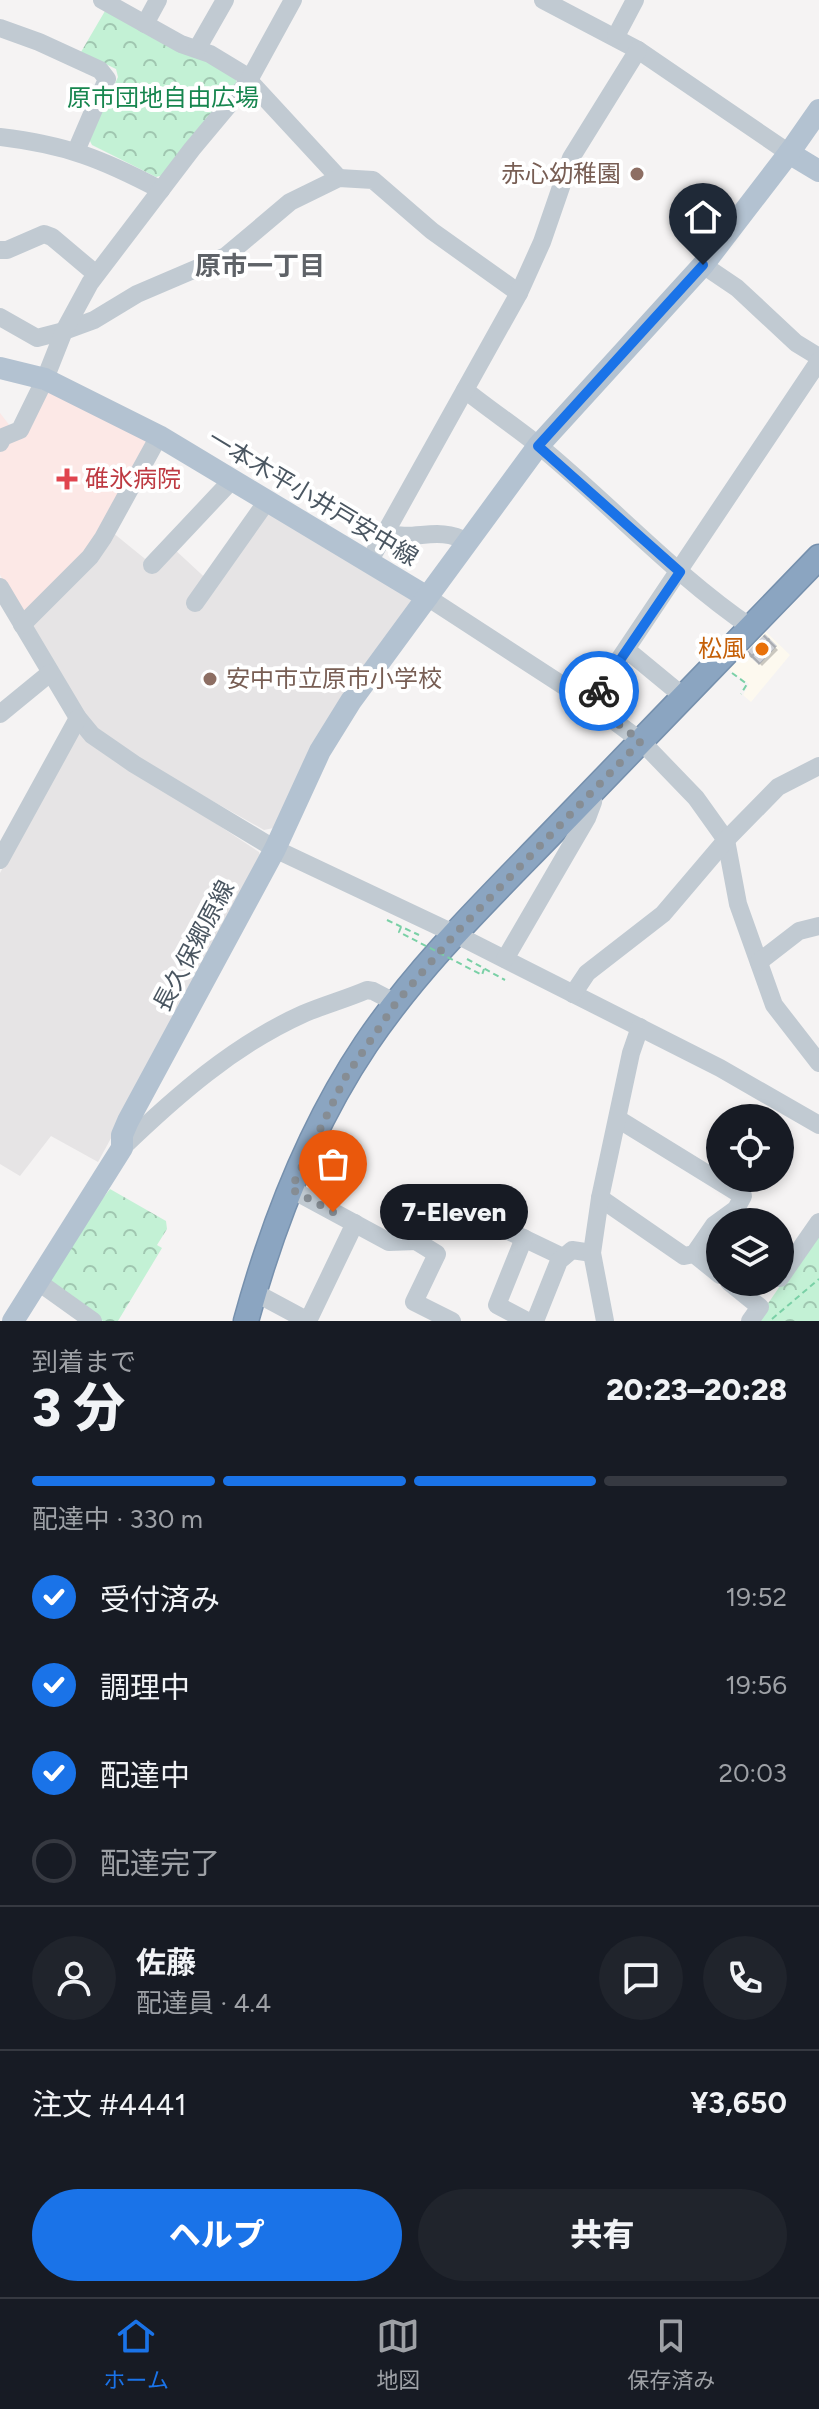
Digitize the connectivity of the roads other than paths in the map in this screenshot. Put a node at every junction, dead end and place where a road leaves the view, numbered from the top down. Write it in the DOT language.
graph roads {
  1 [pos="102,0"];
  2 [pos="158,0"];
  3 [pos="225,0"];
  4 [pos="293,0"];
  5 [pos="543,0"];
  6 [pos="635,0"];
  7 [pos="145,24"];
  8 [pos="0,28"];
  9 [pos="616,36"];
  10 [pos="197,49"];
  11 [pos="638,50"];
  12 [pos="248,82"];
  13 [pos="819,110"];
  14 [pos="0,137"];
  15 [pos="76,151"];
  16 [pos="789,153"];
  17 [pos="819,171"];
  18 [pos="339,178"];
  19 [pos="161,190"];
  20 [pos="0,250"];
  21 [pos="703,265"];
  22 [pos="96,274"];
  23 [pos="519,293"];
  24 [pos="0,317"];
  25 [pos="64,331"];
  26 [pos="819,359"];
  27 [pos="0,368"];
  28 [pos="45,379"];
  29 [pos="465,390"];
  30 [pos="159,436"];
  31 [pos="0,443"];
  32 [pos="538,446"];
  33 [pos="232,480"];
  34 [pos="267,501"];
  35 [pos="385,533"];
  36 [pos="468,542"];
  37 [pos="819,557"];
  38 [pos="369,562"];
  39 [pos="152,565"];
  40 [pos="680,572"];
  41 [pos="0,587"];
  42 [pos="427,597"];
  43 [pos="195,603"];
  44 [pos="22,625"];
  45 [pos="752,628"];
  46 [pos="627,650"];
  47 [pos="50,673"];
  48 [pos="684,697"];
  49 [pos="590,703"];
  50 [pos="0,714"];
  51 [pos="78,718"];
  52 [pos="641,741"];
  53 [pos="819,766"];
  54 [pos="586,797"];
  55 [pos="726,840"];
  56 [pos="275,849"];
  57 [pos="0,860"];
  58 [pos="819,926"];
  59 [pos="455,934"];
  60 [pos="505,959"];
  61 [pos="759,962"];
  62 [pos="573,994"];
  63 [pos="396,1003"];
  64 [pos="640,1027"];
  65 [pos="819,1063"];
  66 [pos="618,1119"];
  67 [pos="819,1125"];
  68 [pos="122,1148"];
  69 [pos="291,1189"];
  70 [pos="600,1198"];
  71 [pos="819,1222"];
  72 [pos="355,1223"];
  73 [pos="524,1238"];
  74 [pos="416,1241"];
  75 [pos="592,1253"];
  76 [pos="694,1254"];
  77 [pos="563,1257"];
  78 [pos="794,1258"];
  79 [pos="706,1264"];
  80 [pos="37,1281"];
  81 [pos="254,1292"];
  82 [pos="741,1296"];
  83 [pos="768,1296"];
  84 [pos="756,1313"];
  85 [pos="13,1321"];
  86 [pos="93,1321"];
  87 [pos="246,1321"];
  88 [pos="452,1321"];
  89 [pos="527,1321"];
  90 [pos="535,1321"];
  91 [pos="605,1321"];
  1 -- 7 [label="street"];
  2 -- 7 [label="street"];
  3 -- 10 [label="street"];
  4 -- 12 [label="street"];
  5 -- 9 [label="street"];
  6 -- 9 [label="street"];
  7 -- 10 [label="street"];
  8 -- 15 [label="street"];
  9 -- 11 [label="street"];
  10 -- 12 [label="street"];
  11 -- 16 [label="street"];
  11 -- 23 [label="street"];
  12 -- 18 [label="street"];
  12 -- 19 [label="street"];
  13 -- 16 [label="main road, 一本木平小井戸安中線"];
  14 -- 15 [label="street"];
  15 -- 19 [label="street"];
  16 -- 17 [label="main road"];
  16 -- 21 [label="main road, 一本木平小井戸安中線"];
  18 -- 23 [label="street"];
  18 -- 25 [label="street"];
  19 -- 22 [label="street"];
  20 -- 22 [label="street"];
  21 -- 26 [label="street"];
  21 -- 32 [label="main road, 一本木平小井戸安中線"];
  22 -- 25 [label="street"];
  23 -- 29 [label="street"];
  24 -- 25 [label="street"];
  25 -- 28 [label="street"];
  26 -- 40 [label="street"];
  27 -- 28 [label="main road, 一本木平小井戸安中線"];
  28 -- 30 [label="main road, 一本木平小井戸安中線"];
  28 -- 31 [label="street"];
  29 -- 32 [label="street"];
  29 -- 35 [label="street"];
  30 -- 33 [label="main road, 一本木平小井戸安中線"];
  30 -- 44 [label="street"];
  32 -- 36 [label="main road, 一本木平小井戸安中線"];
  32 -- 40 [label="street"];
  33 -- 34 [label="main road, 一本木平小井戸安中線"];
  33 -- 39 [label="street"];
  34 -- 38 [label="main road, 一本木平小井戸安中線"];
  34 -- 43 [label="street"];
  35 -- 36 [label="street"];
  35 -- 38 [label="street"];
  36 -- 42 [label="main road, 一本木平小井戸安中線"];
  37 -- 45 [label="highway"];
  38 -- 42 [label="main road, 一本木平小井戸安中線"];
  40 -- 45 [label="street"];
  40 -- 46 [label="street"];
  41 -- 44 [label="street"];
  42 -- 49 [label="street"];
  42 -- 56 [label="main road, 長久保郷原線"];
  44 -- 47 [label="street"];
  45 -- 48 [label="highway"];
  46 -- 48 [label="street"];
  46 -- 49 [label="street"];
  47 -- 50 [label="street"];
  47 -- 51 [label="street"];
  48 -- 52 [label="highway"];
  49 -- 52 [label="street"];
  51 -- 56 [label="street"];
  51 -- 57 [label="street"];
  52 -- 54 [label="highway"];
  52 -- 55 [label="street"];
  53 -- 55 [label="street"];
  54 -- 59 [label="highway"];
  54 -- 60 [label="street"];
  55 -- 61 [label="street"];
  55 -- 62 [label="street"];
  56 -- 59 [label="street"];
  56 -- 68 [label="main road, 長久保郷原線"];
  58 -- 61 [label="street"];
  59 -- 60 [label="street"];
  59 -- 63 [label="highway"];
  60 -- 62 [label="street"];
  61 -- 65 [label="street"];
  62 -- 64 [label="street"];
  63 -- 68 [label="street"];
  63 -- 69 [label="highway"];
  64 -- 66 [label="street"];
  64 -- 67 [label="street"];
  66 -- 70 [label="street"];
  66 -- 76 [label="street"];
  68 -- 80 [label="main road, 長久保郷原線"];
  69 -- 72 [label="street"];
  69 -- 81 [label="highway"];
  70 -- 75 [label="street"];
  70 -- 76 [label="street"];
  71 -- 78 [label="street"];
  72 -- 74 [label="street"];
  72 -- 81 [label="street"];
  73 -- 74 [label="street"];
  73 -- 77 [label="street"];
  73 -- 89 [label="street"];
  74 -- 88 [label="street"];
  75 -- 77 [label="street"];
  75 -- 91 [label="street"];
  76 -- 79 [label="street"];
  77 -- 90 [label="street"];
  80 -- 85 [label="main road, 長久保郷原線"];
  80 -- 86 [label="street"];
  81 -- 87 [label="highway"];
  82 -- 84 [label="street"];
  83 -- 84 [label="street"];
}
